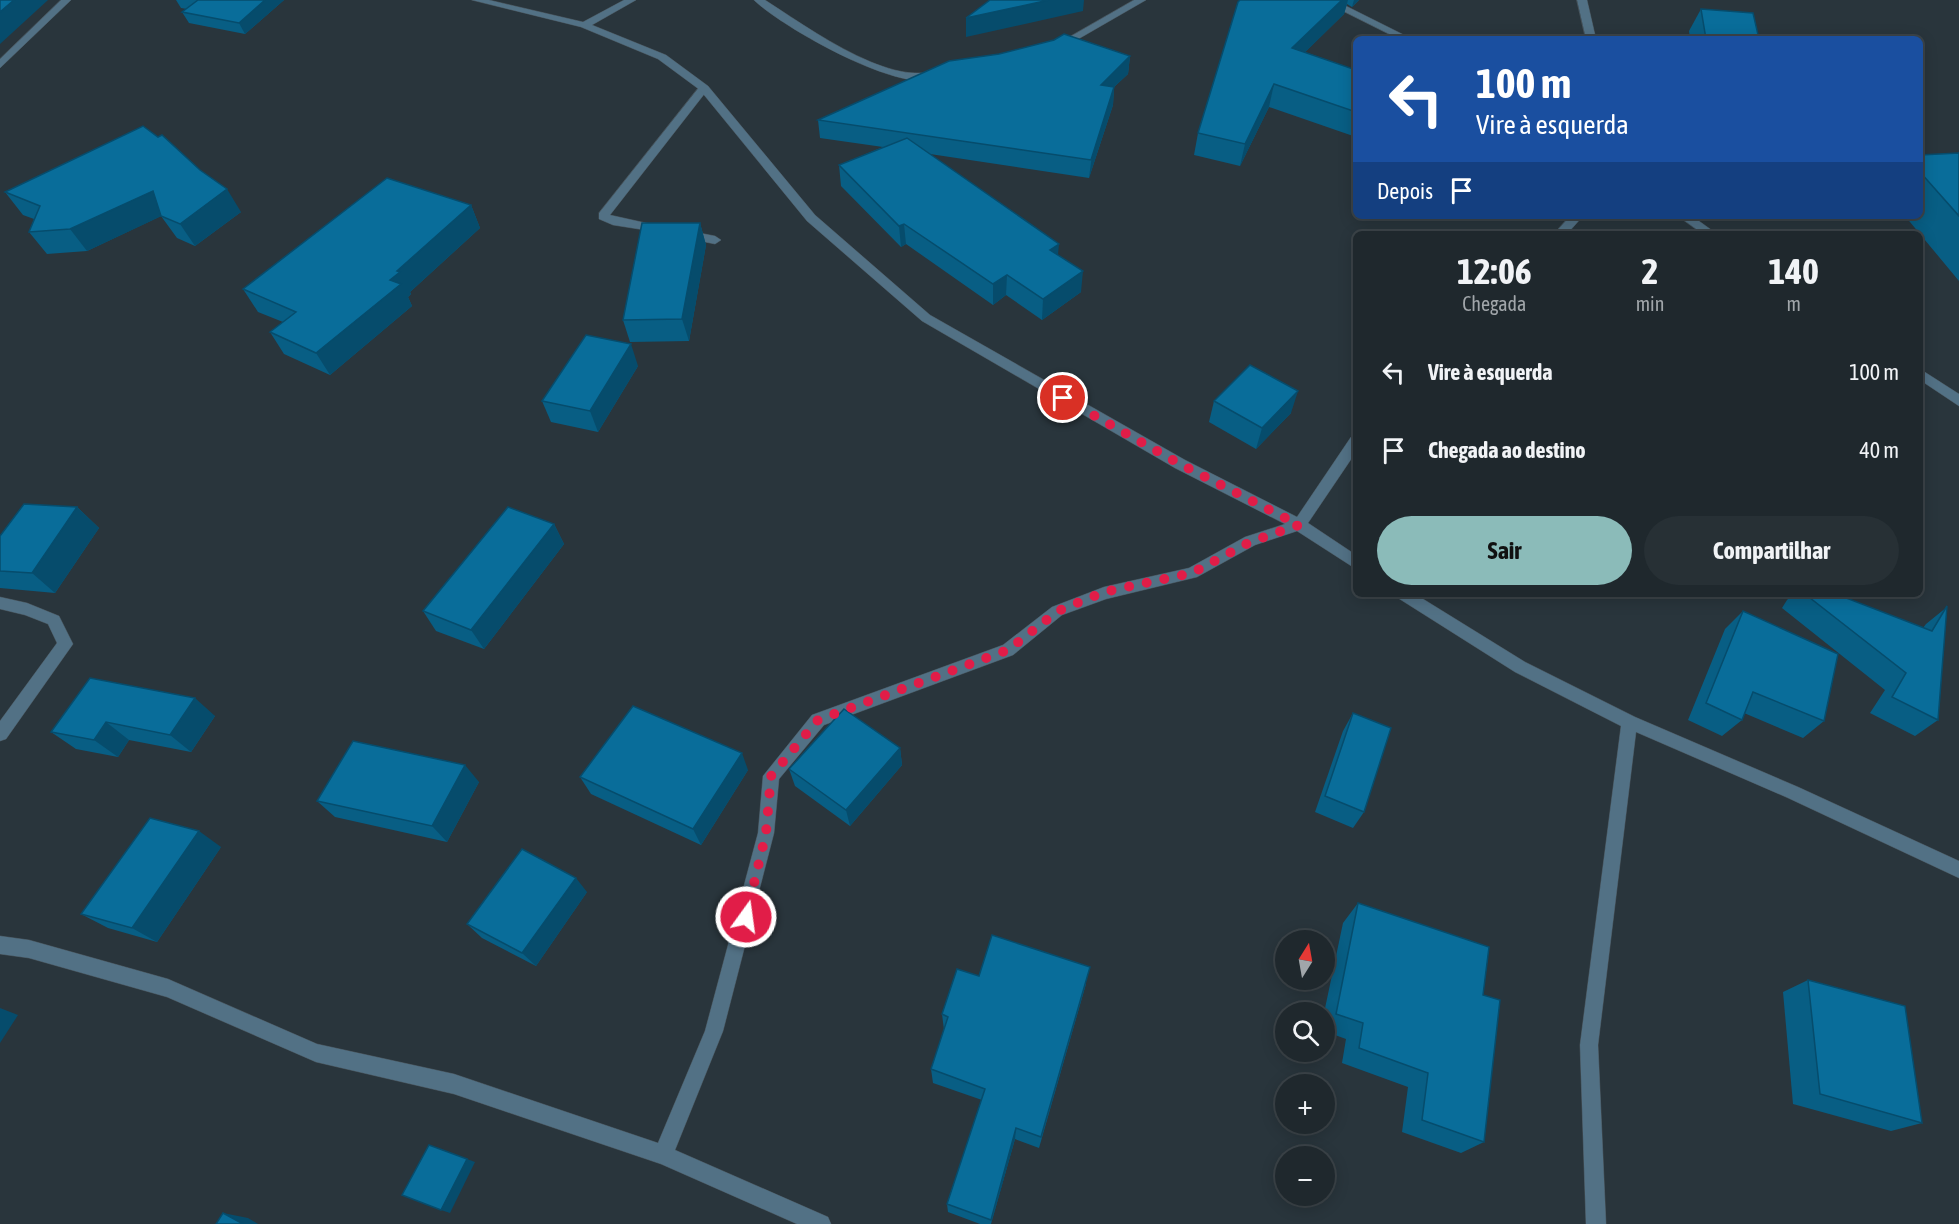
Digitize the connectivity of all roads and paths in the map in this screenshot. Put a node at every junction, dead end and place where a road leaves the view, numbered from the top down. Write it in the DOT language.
graph roads {
  1 [pos="66,0"];
  2 [pos="477,0"];
  3 [pos="631,0"];
  4 [pos="759,0"];
  5 [pos="1141,0"];
  6 [pos="1326,0"];
  7 [pos="1582,0"];
  8 [pos="584,25"];
  9 [pos="1401,36"];
  10 [pos="1590,36"];
  11 [pos="1048,53"];
  12 [pos="0,65"];
  13 [pos="952,74"];
  14 [pos="704,88"];
  15 [pos="1574,219"];
  16 [pos="1688,219"];
  17 [pos="1563,231"];
  18 [pos="1706,231"];
  19 [pos="715,240"];
  20 [pos="1923,376"];
  21 [pos="1959,401"];
  22 [pos="1353,445"];
  23 [pos="1299,525"];
  24 [pos="1353,561"];
  25 [pos="1408,597"];
  26 [pos="0,603"];
  27 [pos="1629,722"];
  28 [pos="0,734"];
  29 [pos="1959,870"];
  30 [pos="0,945"];
  31 [pos="663,1155"];
  32 [pos="820,1224"];
  33 [pos="1596,1224"];
  1 -- 12 [label="street"];
  2 -- 8 [label="street"];
  3 -- 8 [label="street"];
  4 -- 13 [label="street"];
  5 -- 11 [label="street"];
  6 -- 9 [label="street"];
  7 -- 10 [label="street"];
  8 -- 14 [label="street"];
  14 -- 19 [label="street"];
  14 -- 23 [label="street"];
  15 -- 17 [label="street"];
  16 -- 18 [label="street"];
  20 -- 21 [label="street"];
  22 -- 23 [label="street"];
  23 -- 24 [label="street"];
  23 -- 31 [label="street"];
  25 -- 27 [label="street"];
  26 -- 28 [label="street"];
  27 -- 29 [label="street"];
  27 -- 33 [label="street"];
  30 -- 31 [label="street"];
  31 -- 32 [label="street"];
}
